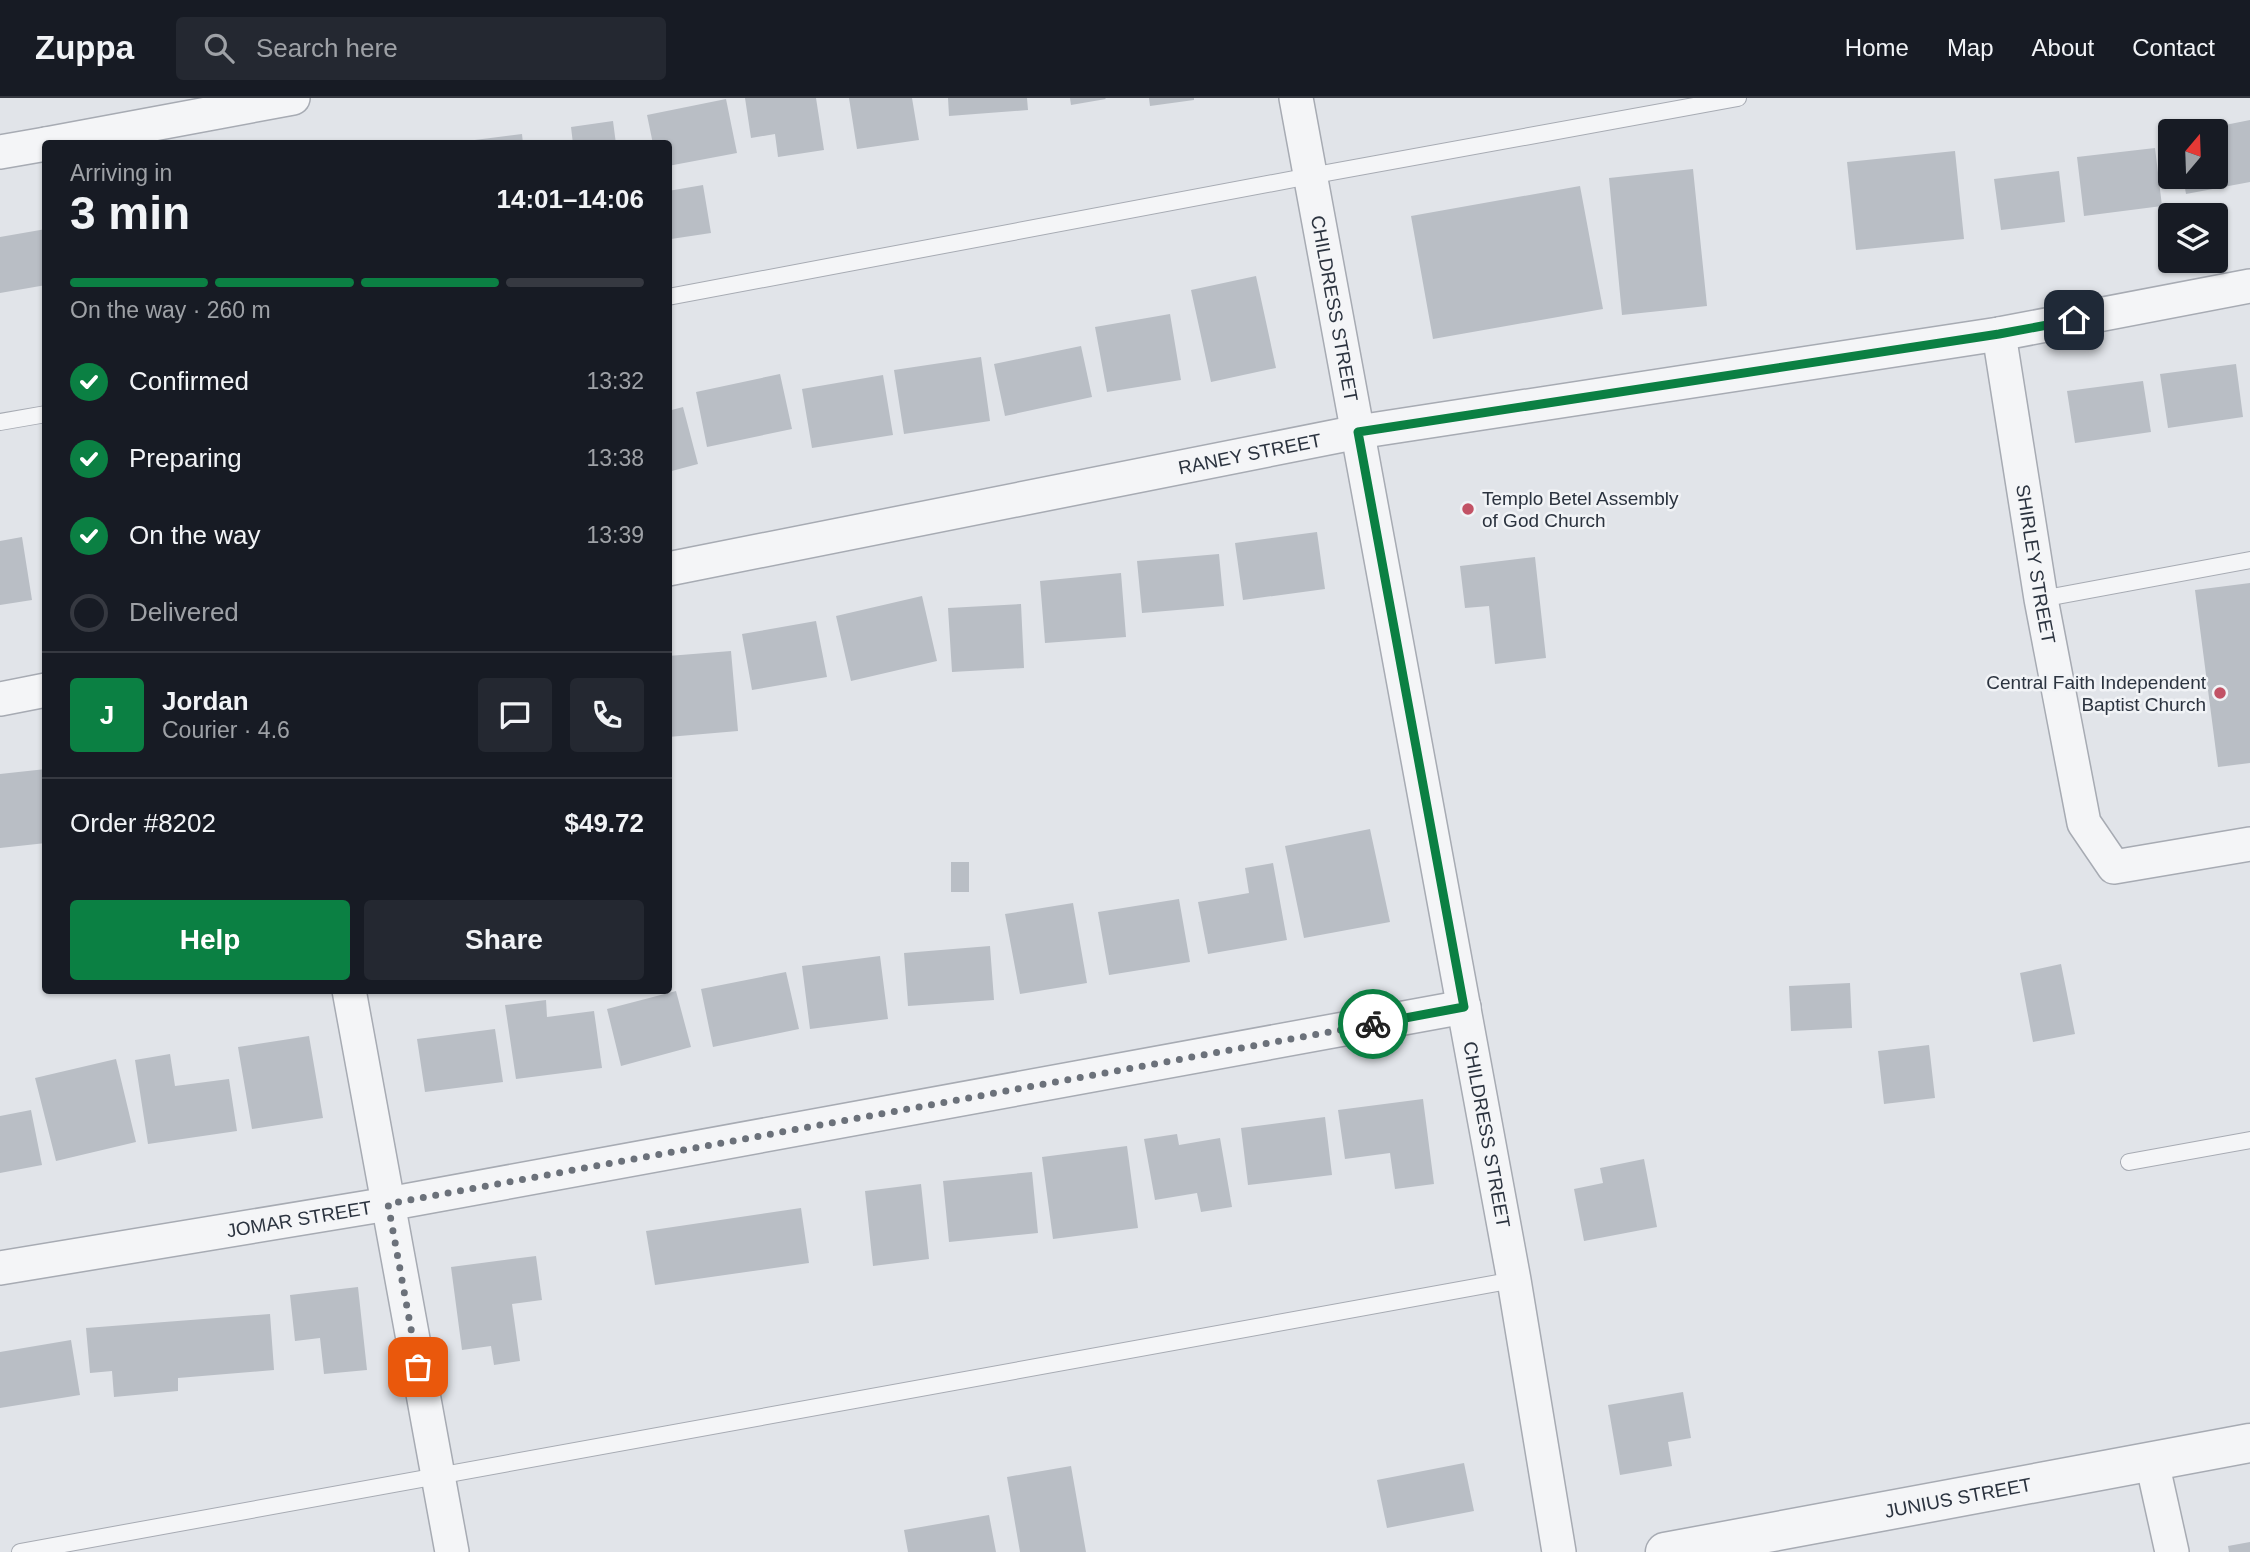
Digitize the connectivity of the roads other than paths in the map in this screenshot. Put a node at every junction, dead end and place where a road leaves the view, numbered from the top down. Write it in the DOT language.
graph roads {
  1 [pos="293,98"];
  2 [pos="1296,98"];
  3 [pos="1738,98"];
  4 [pos="190,119"];
  5 [pos="69,140"];
  6 [pos="42,145"];
  7 [pos="0,152"];
  8 [pos="1310,176"];
  9 [pos="2250,286"];
  10 [pos="672,297"];
  11 [pos="1999,334"];
  12 [pos="42,415"];
  13 [pos="0,422"];
  14 [pos="1358,432"];
  15 [pos="2250,561"];
  16 [pos="672,568"];
  17 [pos="2041,599"];
  18 [pos="42,691"];
  19 [pos="0,699"];
  20 [pos="2250,844"];
  21 [pos="350,994"];
  22 [pos="1464,1007"];
  23 [pos="2250,1140"];
  24 [pos="2129,1162"];
  25 [pos="388,1204"];
  26 [pos="0,1268"];
  27 [pos="1514,1280"];
  28 [pos="2250,1443"];
  29 [pos="2151,1462"];
  30 [pos="438,1476"];
  31 [pos="20,1552"];
  32 [pos="452,1552"];
  33 [pos="1559,1552"];
  34 [pos="1665,1552"];
  35 [pos="2172,1552"];
  1 -- 4 [label="street"];
  2 -- 8 [label="street, CHILDRESS STREET"];
  3 -- 8 [label="lane"];
  4 -- 5 [label="street"];
  6 -- 7 [label="street"];
  8 -- 10 [label="lane"];
  8 -- 14 [label="street, CHILDRESS STREET"];
  9 -- 11 [label="street, RANEY STREET"];
  11 -- 14 [label="street, RANEY STREET"];
  11 -- 17 [label="street, SHIRLEY STREET"];
  12 -- 13 [label="lane"];
  14 -- 16 [label="street, RANEY STREET"];
  14 -- 22 [label="street, CHILDRESS STREET"];
  15 -- 17 [label="lane"];
  17 -- 20 [label="street, SHIRLEY STREET"];
  18 -- 19 [label="street"];
  21 -- 25 [label="street"];
  22 -- 25 [label="street, JOMAR STREET"];
  22 -- 27 [label="street, CHILDRESS STREET"];
  23 -- 24 [label="lane"];
  25 -- 26 [label="street, JOMAR STREET"];
  25 -- 30 [label="street"];
  27 -- 30 [label="lane"];
  27 -- 33 [label="street, CHILDRESS STREET"];
  28 -- 29 [label="street, JUNIUS STREET"];
  29 -- 34 [label="street, JUNIUS STREET"];
  29 -- 35 [label="street"];
  30 -- 31 [label="lane"];
  30 -- 32 [label="street"];
}
